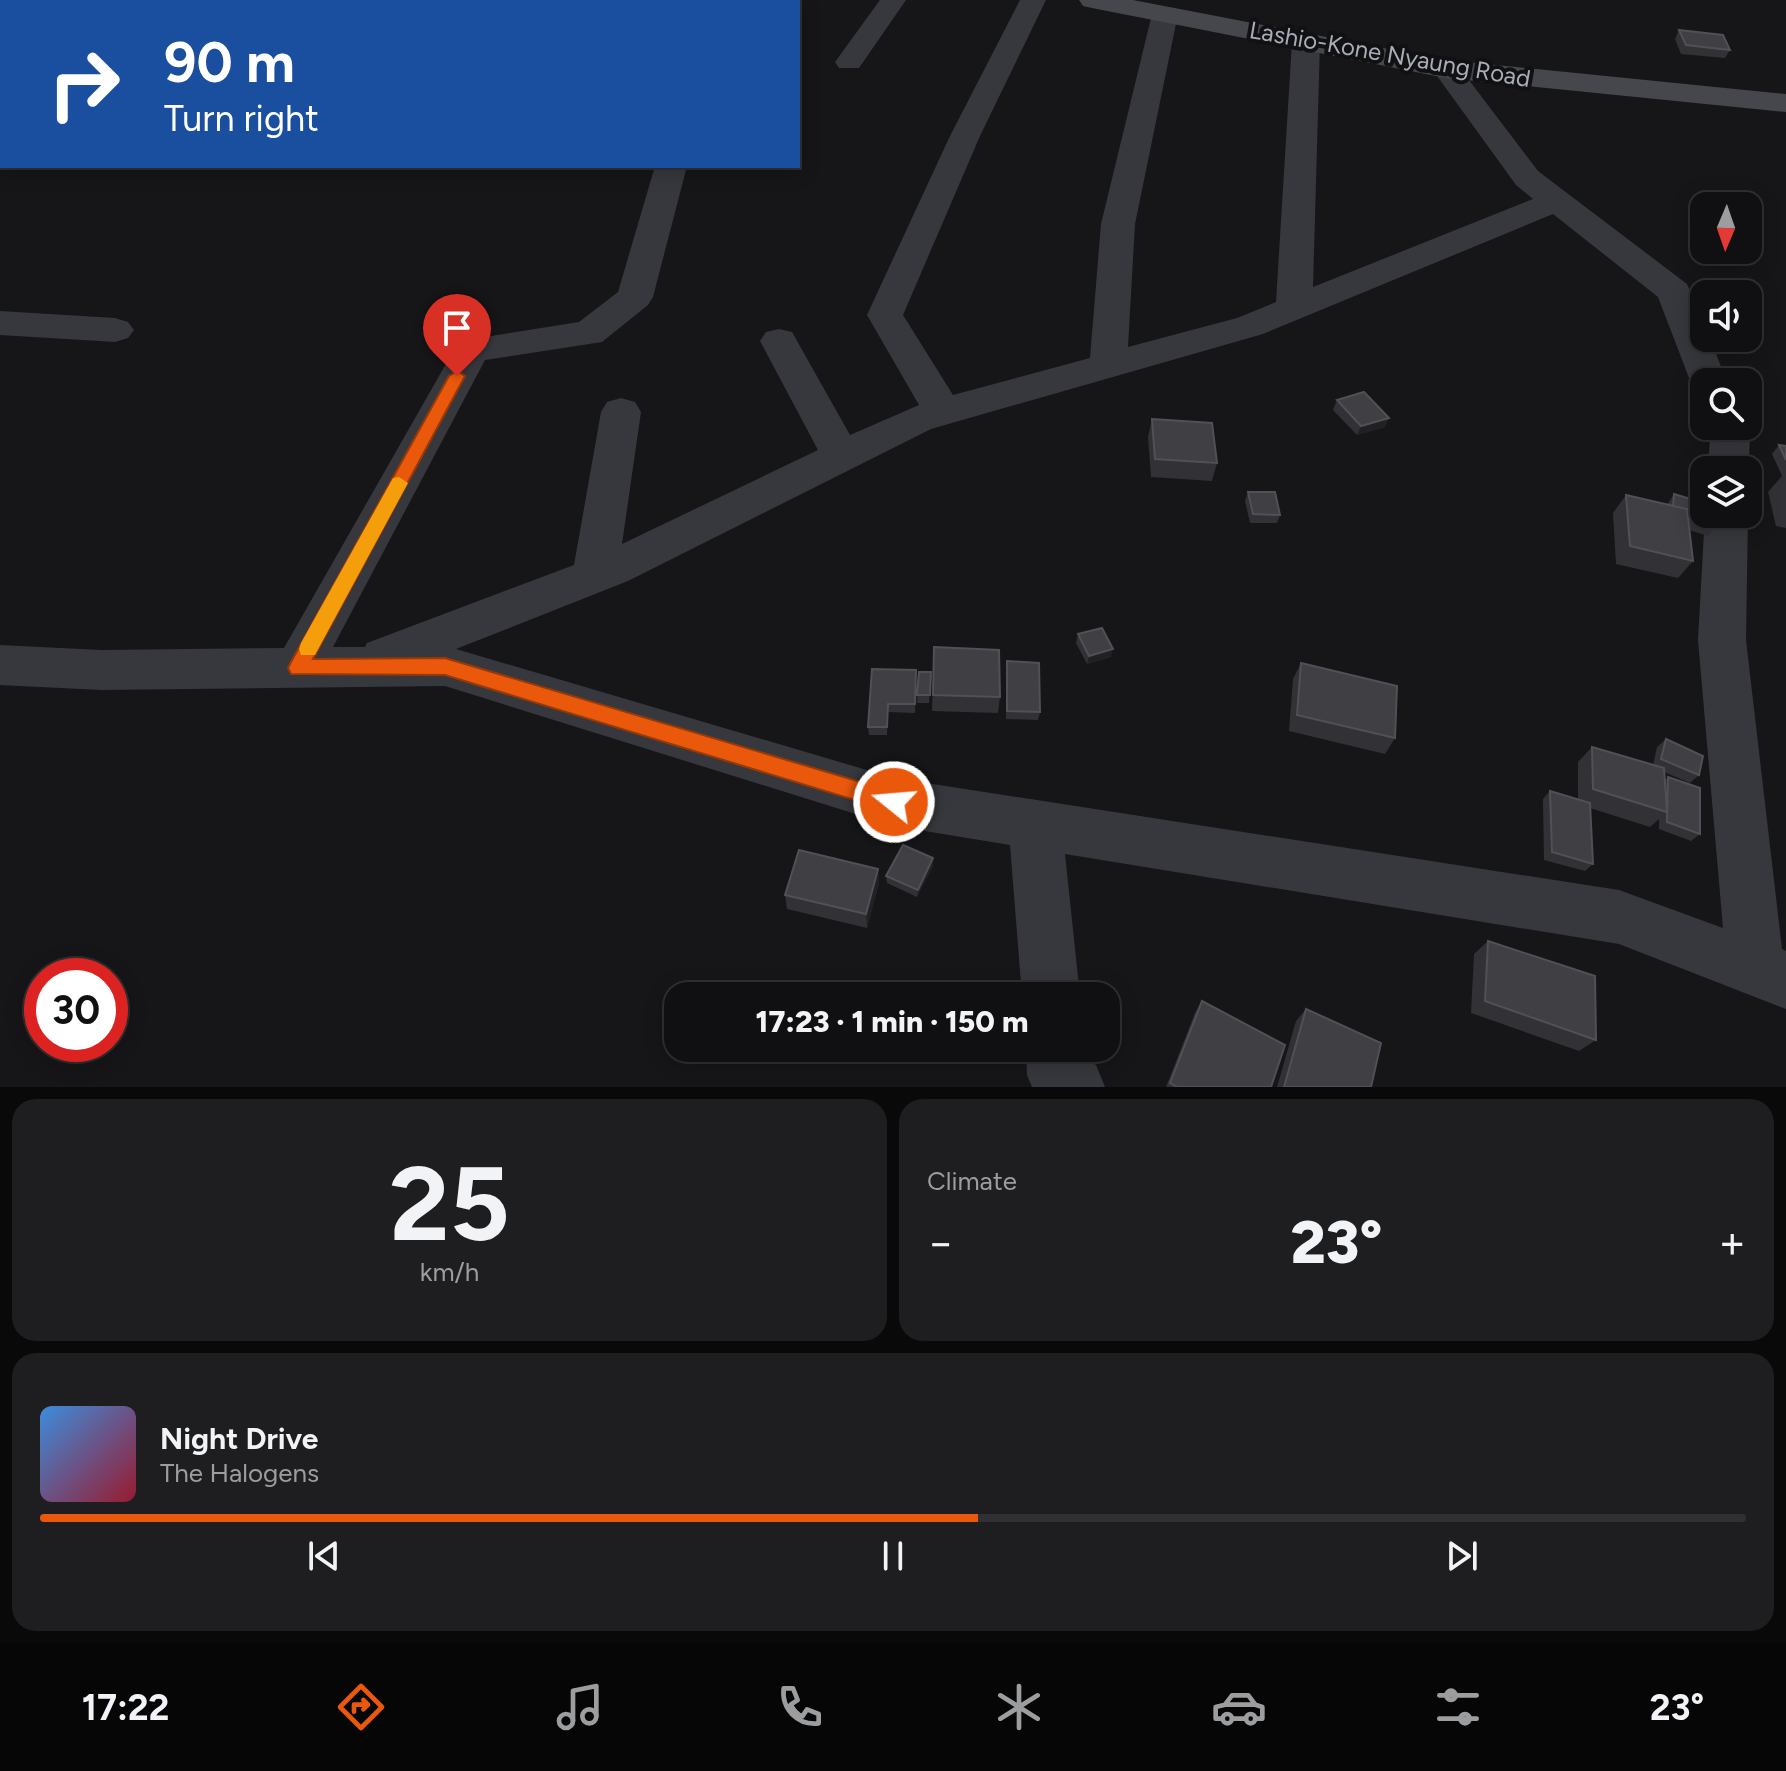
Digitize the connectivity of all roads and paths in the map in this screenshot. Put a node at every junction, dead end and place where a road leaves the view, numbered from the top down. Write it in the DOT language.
graph roads {
  1 [pos="893,0"];
  2 [pos="1033,0"];
  3 [pos="1092,0"];
  4 [pos="1165,14"];
  5 [pos="1306,42"];
  6 [pos="849,62"];
  7 [pos="1446,69"];
  8 [pos="1786,103"];
  9 [pos="670,168"];
  10 [pos="1557,201"];
  11 [pos="1294,308"];
  12 [pos="0,323"];
  13 [pos="115,330"];
  14 [pos="779,341"];
  15 [pos="1108,366"];
  16 [pos="1703,368"];
  17 [pos="621,412"];
  18 [pos="943,412"];
  19 [pos="842,457"];
  20 [pos="1726,528"];
  21 [pos="595,576"];
  22 [pos="0,665"];
  23 [pos="298,668"];
  24 [pos="357,668"];
  25 [pos="1035,824"];
  26 [pos="1770,974"];
  27 [pos="1050,982"];
  28 [pos="1057,1062"];
  29 [pos="1074,1087"];
  1 -- 6 [label="street"];
  2 -- 18 [label="street"];
  3 -- 4 [label="main road, Lashio-Kone Nyaung Road"];
  4 -- 5 [label="main road, Lashio-Kone Nyaung Road"];
  4 -- 15 [label="street"];
  5 -- 7 [label="main road, Lashio-Kone Nyaung Road"];
  5 -- 11 [label="street"];
  7 -- 8 [label="main road, Lashio-Kone Nyaung Road"];
  7 -- 10 [label="street"];
  9 -- 23 [label="street"];
  10 -- 11 [label="street"];
  10 -- 16 [label="street"];
  11 -- 15 [label="street"];
  12 -- 13 [label="street"];
  14 -- 19 [label="street"];
  15 -- 18 [label="street"];
  17 -- 21 [label="street"];
  18 -- 19 [label="street"];
  19 -- 21 [label="street"];
  20 -- 26 [label="street"];
  21 -- 24 [label="street"];
  22 -- 23 [label="street"];
  23 -- 24 [label="street"];
  24 -- 25 [label="street"];
  25 -- 26 [label="street"];
  25 -- 27 [label="street"];
  28 -- 29 [label="street"];
}
